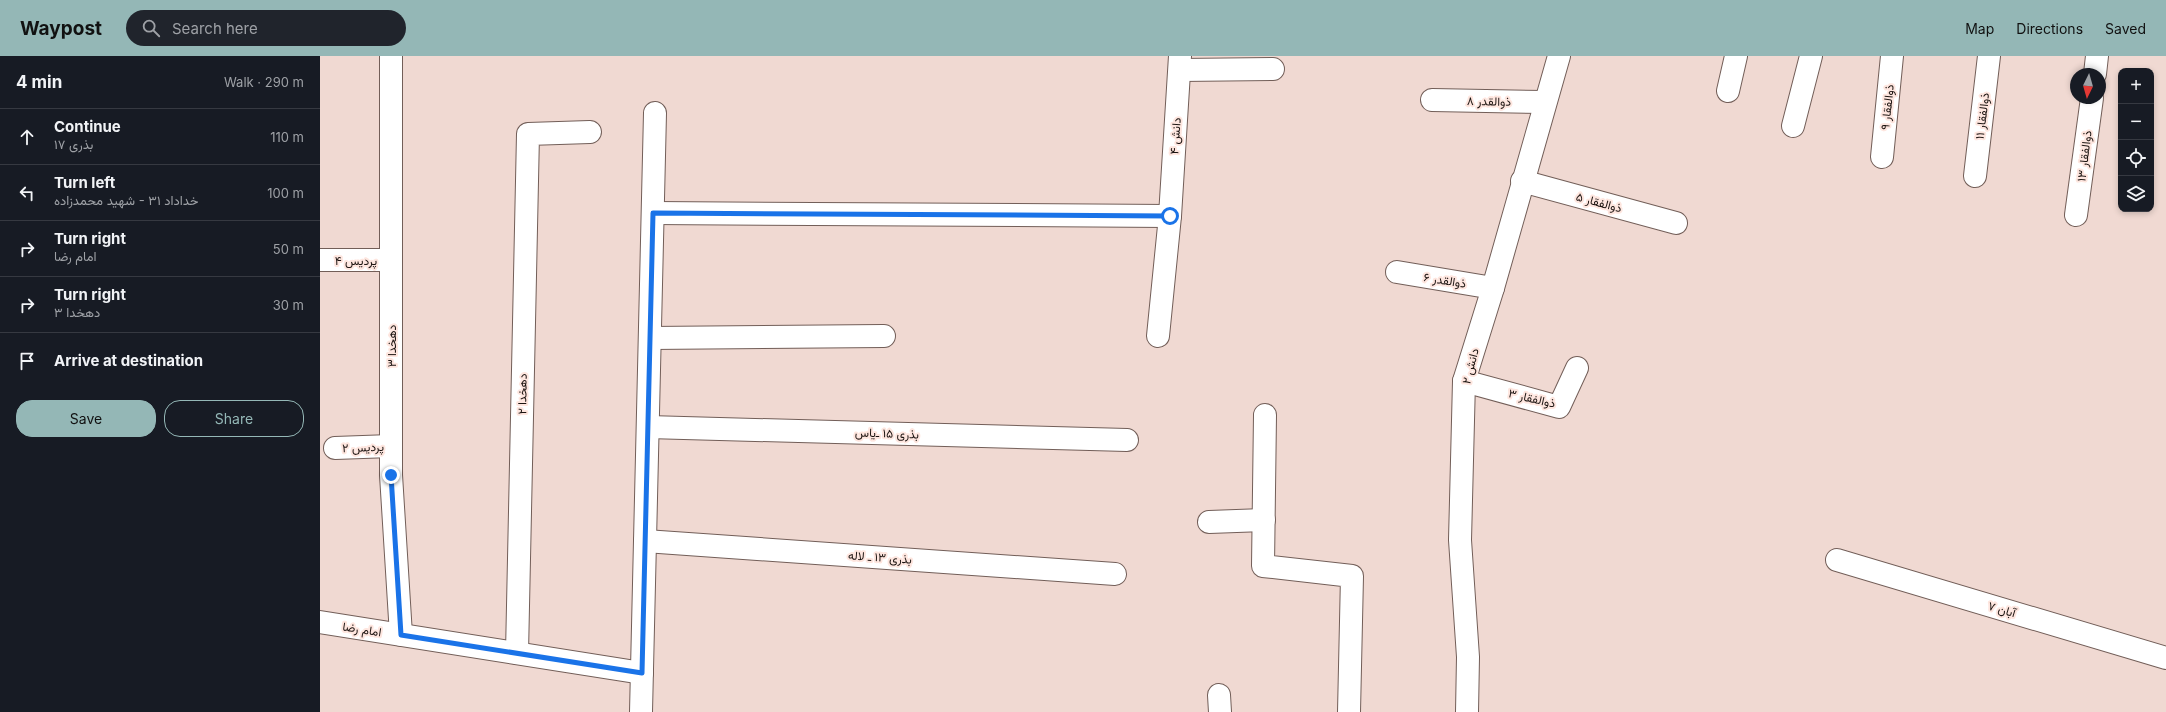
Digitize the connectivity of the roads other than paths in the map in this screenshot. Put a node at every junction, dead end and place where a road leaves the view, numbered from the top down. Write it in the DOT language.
graph roads {
  1 [pos="391,56"];
  2 [pos="1559,56"];
  3 [pos="1736,56"];
  4 [pos="1811,56"];
  5 [pos="1892,56"];
  6 [pos="1989,56"];
  7 [pos="2097,56"];
  8 [pos="1180,63"];
  9 [pos="2096,68"];
  10 [pos="1273,69"];
  11 [pos="1728,91"];
  12 [pos="1432,100"];
  13 [pos="1545,102"];
  14 [pos="2091,104"];
  15 [pos="656,113"];
  16 [pos="1793,126"];
  17 [pos="590,132"];
  18 [pos="1882,157"];
  19 [pos="1975,176"];
  20 [pos="1522,181"];
  21 [pos="653,213"];
  22 [pos="2076,215"];
  23 [pos="1170,216"];
  24 [pos="1676,223"];
  25 [pos="320,260"];
  26 [pos="391,260"];
  27 [pos="1397,272"];
  28 [pos="1493,288"];
  29 [pos="884,336"];
  30 [pos="1158,336"];
  31 [pos="650,338"];
  32 [pos="1577,368"];
  33 [pos="1464,381"];
  34 [pos="1265,415"];
  35 [pos="648,427"];
  36 [pos="1127,440"];
  37 [pos="391,446"];
  38 [pos="335,448"];
  39 [pos="1264,520"];
  40 [pos="1209,522"];
  41 [pos="645,541"];
  42 [pos="1837,560"];
  43 [pos="1115,574"];
  44 [pos="320,622"];
  45 [pos="401,635"];
  46 [pos="517,654"];
  47 [pos="2166,658"];
  48 [pos="642,673"];
  49 [pos="641,712"];
  50 [pos="1349,712"];
  51 [pos="1468,712"];
  1 -- 26 [label="street, دهخدا ۳"];
  2 -- 13 [label="street, دانش ۲"];
  3 -- 11 [label="street"];
  4 -- 16 [label="street"];
  5 -- 18 [label="street, ذوالفقار ۹"];
  6 -- 19 [label="street, ذوالفقار ۱۱"];
  7 -- 9 [label="street"];
  8 -- 10 [label="street"];
  8 -- 23 [label="street, دانش ۴"];
  12 -- 13 [label="street, ذوالقدر ۸"];
  13 -- 20 [label="street, دانش ۲"];
  14 -- 22 [label="street, ذوالفقار ۱۳"];
  15 -- 21 [label="street"];
  17 -- 46 [label="street, دهخدا ۲"];
  20 -- 24 [label="street, ذوالفقار ۵"];
  20 -- 28 [label="street, دانش ۲"];
  21 -- 23 [label="street"];
  21 -- 31 [label="street"];
  23 -- 30 [label="street, دانش ۴"];
  25 -- 26 [label="street, پردیس ۴"];
  26 -- 37 [label="street, دهخدا ۳"];
  27 -- 28 [label="street, ذوالقدر ۶"];
  28 -- 33 [label="street, دانش ۲"];
  29 -- 31 [label="street"];
  31 -- 35 [label="street"];
  32 -- 33 [label="street, ذوالفقار ۳"];
  33 -- 51 [label="street, دانش ۲"];
  34 -- 39 [label="street"];
  35 -- 36 [label="street, بذری ۱۵ ـ‌یاس"];
  35 -- 41 [label="street"];
  37 -- 38 [label="street, پردیس ۲"];
  37 -- 45 [label="street, دهخدا ۳"];
  39 -- 40 [label="street"];
  39 -- 50 [label="street"];
  41 -- 43 [label="street, بذری ۱۳ ـ لاله"];
  41 -- 48 [label="street"];
  42 -- 47 [label="street, آبان ۷"];
  44 -- 45 [label="street, امام رضا"];
  45 -- 46 [label="street, امام رضا"];
  46 -- 48 [label="street, امام رضا"];
  48 -- 49 [label="street"];
}
